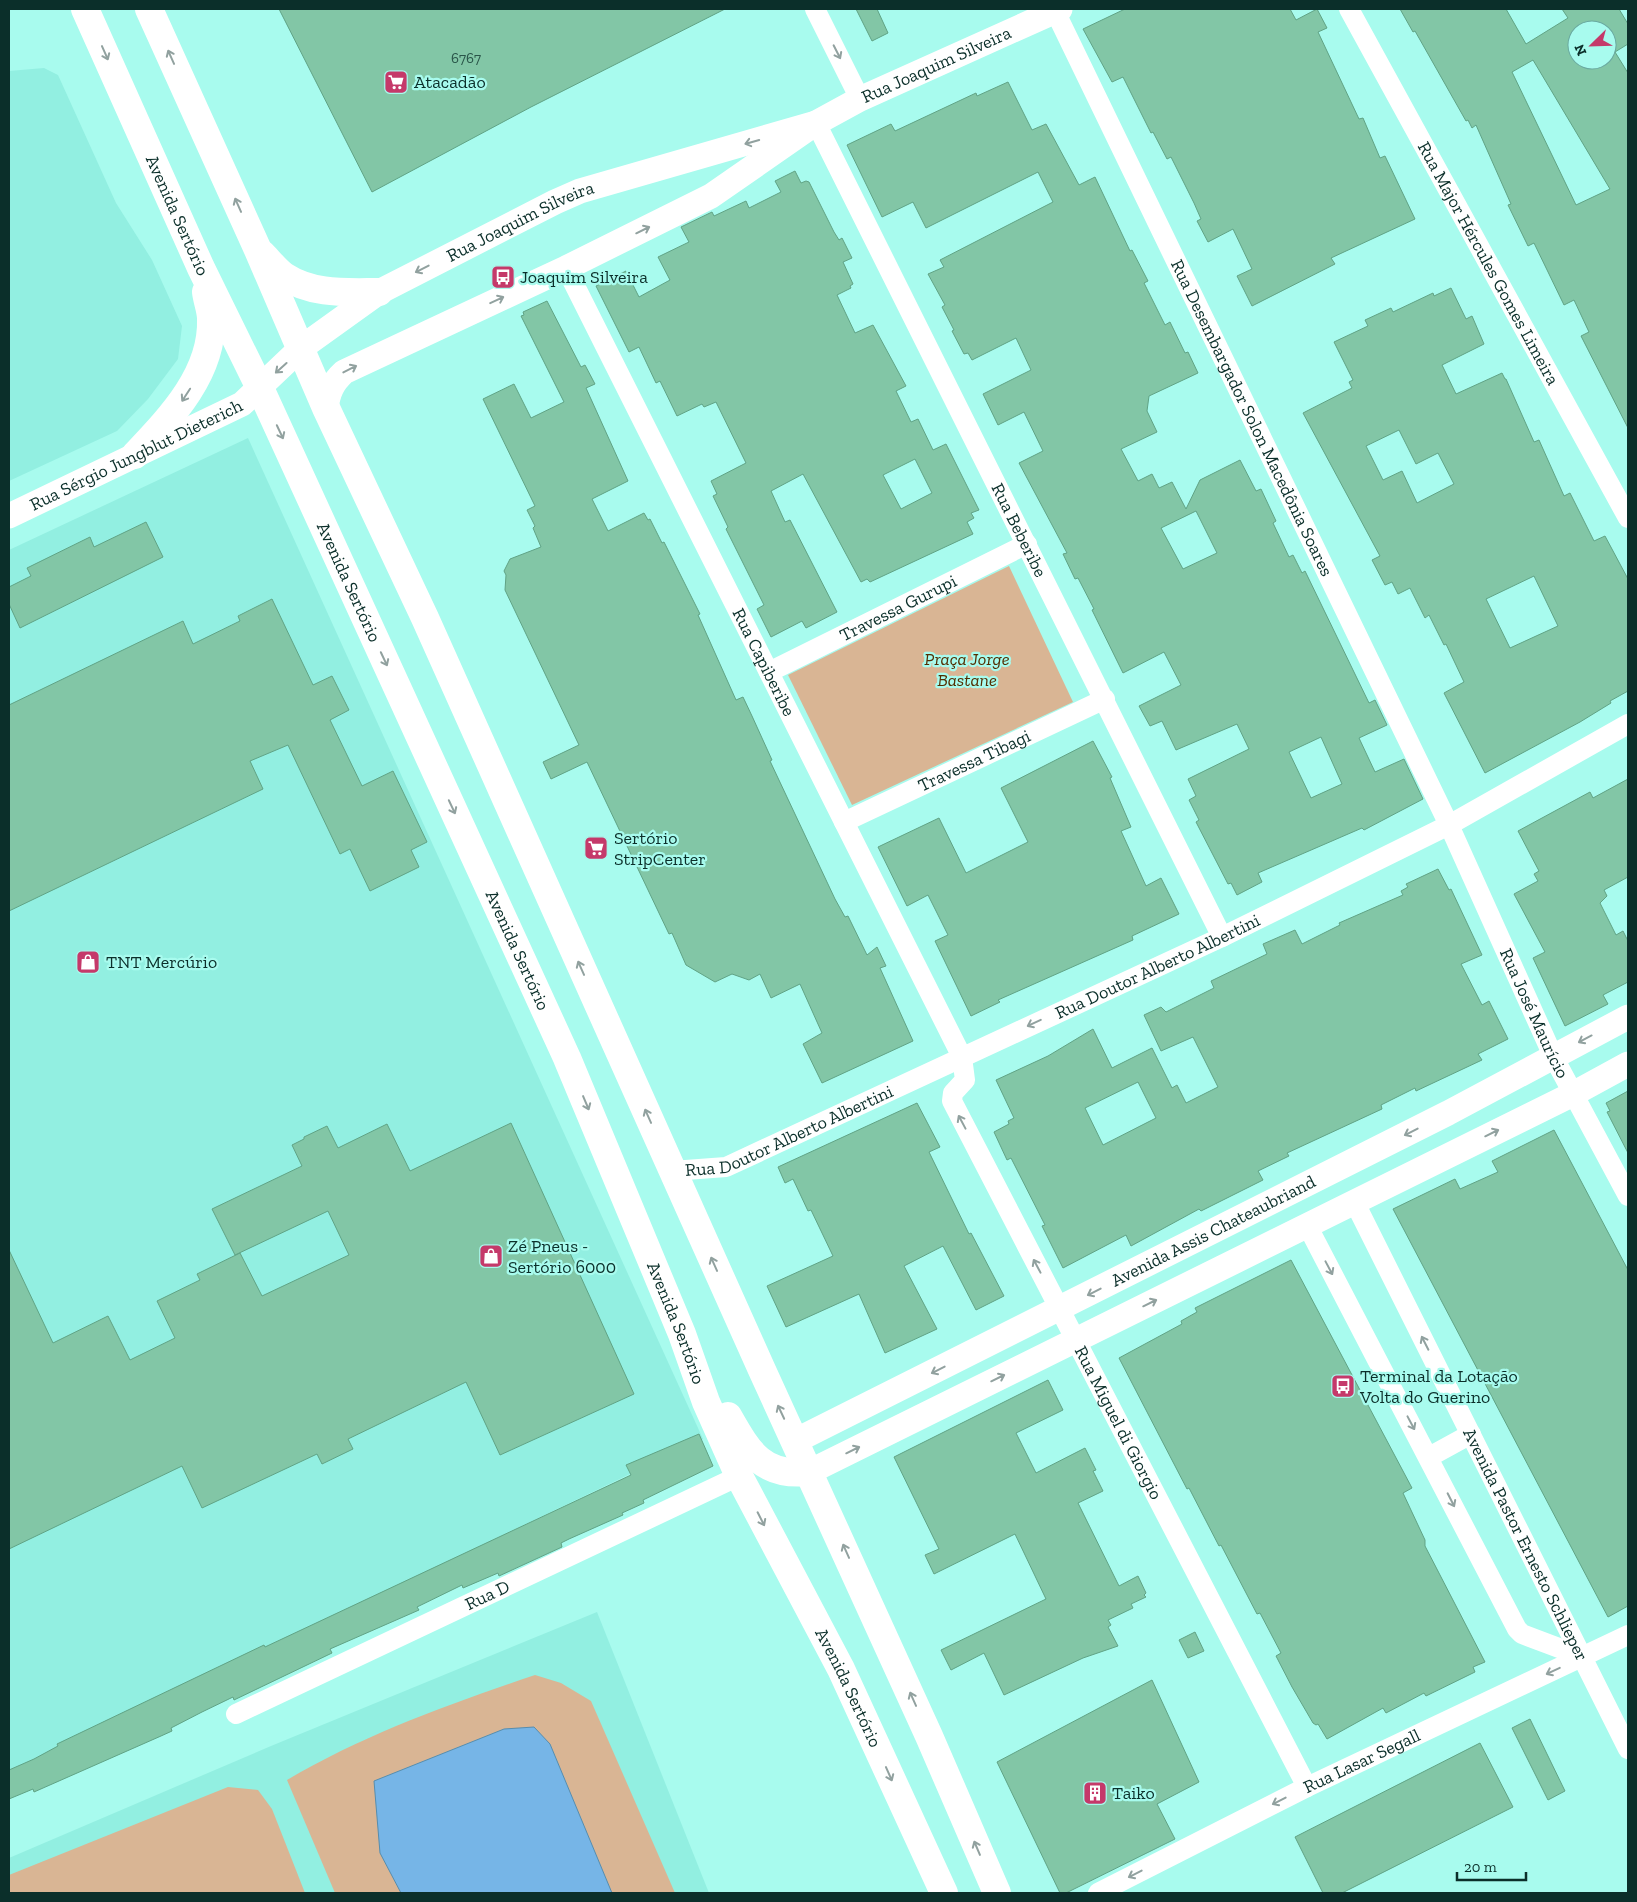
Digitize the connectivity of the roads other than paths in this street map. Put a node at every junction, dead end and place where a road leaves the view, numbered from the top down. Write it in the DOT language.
graph roads {
  1 [pos="85,9"];
  2 [pos="149,9"];
  3 [pos="815,9"];
  4 [pos="1349,9"];
  5 [pos="1057,10"];
  6 [pos="860,99"];
  7 [pos="816,123"];
  8 [pos="258,250"];
  9 [pos="201,268"];
  10 [pos="566,268"];
  11 [pos="379,292"];
  12 [pos="301,348"];
  13 [pos="260,388"];
  14 [pos="326,408"];
  15 [pos="135,454"];
  16 [pos="9,516"];
  17 [pos="1628,518"];
  18 [pos="1027,544"];
  19 [pos="769,672"];
  20 [pos="1104,699"];
  21 [pos="1628,724"];
  22 [pos="844,822"];
  23 [pos="1449,825"];
  24 [pos="1222,937"];
  25 [pos="1628,1017"];
  26 [pos="1553,1056"];
  27 [pos="962,1057"];
  28 [pos="1628,1064"];
  29 [pos="1573,1094"];
  30 [pos="1448,1113"];
  31 [pos="1464,1147"];
  32 [pos="672,1171"];
  33 [pos="1628,1196"];
  34 [pos="1354,1201"];
  35 [pos="1307,1225"];
  36 [pos="1060,1309"];
  37 [pos="682,1334"];
  38 [pos="1076,1340"];
  39 [pos="1471,1434"];
  40 [pos="794,1441"];
  41 [pos="1429,1457"];
  42 [pos="809,1472"];
  43 [pos="739,1476"];
  44 [pos="1628,1635"];
  45 [pos="1583,1657"];
  46 [pos="236,1714"];
  47 [pos="1628,1749"];
  48 [pos="1306,1787"];
  49 [pos="944,1893"];
  50 [pos="996,1893"];
  51 [pos="1098,1893"];
  1 -- 9 [label="main road, Avenida Sertório, one-way"];
  8 -- 2 [label="main road, one-way"];
  3 -- 6 [label="street, one-way"];
  4 -- 17 [label="street, Rua Major Hércules Gomes Limeira"];
  5 -- 6 [label="street, Rua Joaquim Silveira"];
  5 -- 23 [label="street, Rua Desembargador Solon Macedônia Soares"];
  6 -- 7 [label="street, Rua Joaquim Silveira"];
  10 -- 7 [label="street, Rua Joaquim Silveira, one-way"];
  7 -- 11 [label="street, Rua Joaquim Silveira, one-way"];
  7 -- 18 [label="street, Rua Beberibe"];
  8 -- 11 [label="main road"];
  8 -- 12 [label="main road"];
  9 -- 13 [label="main road, Avenida Sertório"];
  9 -- 15 [label="main road, one-way"];
  14 -- 10 [label="street, Rua Joaquim Silveira, one-way"];
  10 -- 19 [label="street, Rua Capiberibe"];
  11 -- 12 [label="street, Rua Joaquim Silveira"];
  12 -- 13 [label="street, Rua Joaquim Silveira, one-way"];
  12 -- 14 [label="main road"];
  13 -- 15 [label="street, Rua Sérgio Jungblut Dieterich"];
  13 -- 37 [label="main road, Avenida Sertório, one-way"];
  32 -- 14 [label="main road, one-way"];
  15 -- 16 [label="street, Rua Sérgio Jungblut Dieterich"];
  18 -- 19 [label="street, Travessa Gurupi"];
  18 -- 20 [label="street, Rua Beberibe"];
  19 -- 22 [label="street, Rua Capiberibe"];
  20 -- 22 [label="street, Travessa Tibagi"];
  20 -- 24 [label="street, Rua Beberibe"];
  21 -- 23 [label="street, Rua Doutor Alberto Albertini"];
  22 -- 27 [label="street, Rua Capiberibe"];
  23 -- 24 [label="street, Rua Doutor Alberto Albertini"];
  23 -- 26 [label="street, Rua José Maurício"];
  24 -- 27 [label="street, Rua Doutor Alberto Albertini, one-way"];
  25 -- 26 [label="street, Avenida Assis Chateaubriand, one-way"];
  26 -- 29 [label="street, Rua José Maurício"];
  26 -- 30 [label="street, Avenida Assis Chateaubriand"];
  27 -- 32 [label="street, Rua Doutor Alberto Albertini"];
  36 -- 27 [label="street, Rua Miguel di Giorgio, one-way"];
  28 -- 29 [label="street, Avenida Assis Chateaubriand"];
  31 -- 29 [label="street, Avenida Assis Chateaubriand, one-way"];
  29 -- 33 [label="street, Rua José Maurício"];
  30 -- 31 [label="street"];
  30 -- 36 [label="street, Avenida Assis Chateaubriand, one-way"];
  31 -- 34 [label="street, Avenida Assis Chateaubriand"];
  40 -- 32 [label="main road, one-way"];
  34 -- 35 [label="street, Avenida Assis Chateaubriand"];
  39 -- 34 [label="street, Avenida Pastor Ernesto Schlieper, one-way"];
  38 -- 35 [label="street, Avenida Assis Chateaubriand, one-way"];
  35 -- 41 [label="street, Avenida Pastor Ernesto Schlieper, one-way"];
  36 -- 38 [label="street, Rua Miguel di Giorgio"];
  36 -- 40 [label="street, Avenida Assis Chateaubriand, one-way"];
  37 -- 42 [label="main road"];
  37 -- 43 [label="main road, Avenida Sertório"];
  42 -- 38 [label="street, Avenida Assis Chateaubriand, one-way"];
  38 -- 48 [label="street, Rua Miguel di Giorgio"];
  39 -- 41 [label="street"];
  39 -- 45 [label="street, Avenida Pastor Ernesto Schlieper"];
  40 -- 42 [label="main road"];
  41 -- 45 [label="street, Avenida Pastor Ernesto Schlieper, one-way"];
  50 -- 42 [label="main road, one-way"];
  43 -- 46 [label="street, Rua D"];
  43 -- 49 [label="main road, Avenida Sertório, one-way"];
  44 -- 45 [label="street, Rua Lasar Segall"];
  45 -- 47 [label="street"];
  45 -- 48 [label="street, Rua Lasar Segall, one-way"];
  48 -- 51 [label="street, Rua Lasar Segall, one-way"];
}
